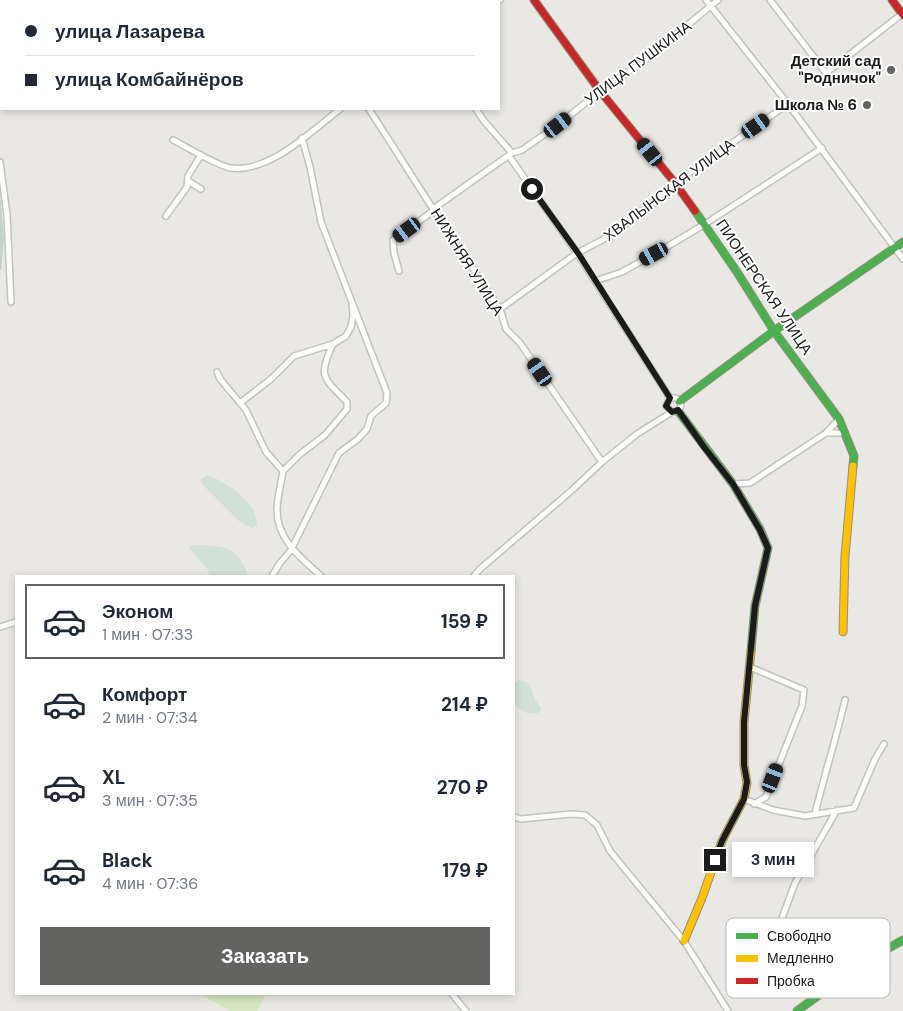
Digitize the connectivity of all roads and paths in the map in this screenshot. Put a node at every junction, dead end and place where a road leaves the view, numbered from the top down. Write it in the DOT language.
graph roads {
  1 [pos="534,0"];
  2 [pos="706,0"];
  3 [pos="718,0"];
  4 [pos="770,0"];
  5 [pos="892,0"];
  6 [pos="710,6"];
  7 [pos="903,14"];
  8 [pos="600,91"];
  9 [pos="788,104"];
  10 [pos="339,110"];
  11 [pos="370,110"];
  12 [pos="477,110"];
  13 [pos="302,138"];
  14 [pos="173,140"];
  15 [pos="822,148"];
  16 [pos="510,154"];
  17 [pos="201,155"];
  18 [pos="0,162"];
  19 [pos="188,181"];
  20 [pos="675,183"];
  21 [pos="201,189"];
  22 [pos="434,209"];
  23 [pos="166,216"];
  24 [pos="705,224"];
  25 [pos="903,242"];
  26 [pos="894,247"];
  27 [pos="578,253"];
  28 [pos="903,259"];
  29 [pos="399,271"];
  30 [pos="595,281"];
  31 [pos="351,295"];
  32 [pos="11,302"];
  33 [pos="500,309"];
  34 [pos="774,331"];
  35 [pos="333,344"];
  36 [pos="217,372"];
  37 [pos="670,398"];
  38 [pos="680,401"];
  39 [pos="240,403"];
  40 [pos="675,411"];
  41 [pos="839,419"];
  42 [pos="826,433"];
  43 [pos="845,433"];
  44 [pos="602,462"];
  45 [pos="283,471"];
  46 [pos="733,484"];
  47 [pos="292,550"];
  48 [pos="273,575"];
  49 [pos="320,575"];
  50 [pos="475,575"];
  51 [pos="15,622"];
  52 [pos="0,627"];
  53 [pos="843,632"];
  54 [pos="750,667"];
  55 [pos="845,700"];
  56 [pos="884,744"];
  57 [pos="744,799"];
  58 [pos="754,804"];
  59 [pos="837,810"];
  60 [pos="816,814"];
  61 [pos="515,816"];
  62 [pos="782,918"];
  63 [pos="903,940"];
  64 [pos="684,941"];
  65 [pos="890,947"];
  66 [pos="453,995"];
  67 [pos="815,998"];
  68 [pos="466,1011"];
  69 [pos="728,1011"];
  70 [pos="797,1011"];
  1 -- 8 [label="street, ПИОНЕРСКАЯ УЛИЦА"];
  2 -- 6 [label="street"];
  3 -- 6 [label="street, УЛИЦА ПУШКИНА"];
  4 -- 7 [label="street"];
  5 -- 7 [label="street"];
  6 -- 8 [label="street, УЛИЦА ПУШКИНА"];
  6 -- 9 [label="street"];
  8 -- 16 [label="street, УЛИЦА ПУШКИНА"];
  8 -- 20 [label="street, ПИОНЕРСКАЯ УЛИЦА"];
  9 -- 15 [label="street"];
  9 -- 20 [label="street, ХВАЛЫНСКАЯ УЛИЦА"];
  10 -- 13 [label="street"];
  11 -- 22 [label="street, НИЖНЯЯ УЛИЦА"];
  12 -- 16 [label="street"];
  13 -- 17 [label="street"];
  13 -- 31 [label="street"];
  14 -- 17 [label="street"];
  15 -- 24 [label="street"];
  15 -- 26 [label="street"];
  16 -- 22 [label="street, УЛИЦА ПУШКИНА"];
  16 -- 27 [label="street"];
  17 -- 19 [label="street"];
  18 -- 32 [label="street"];
  19 -- 21 [label="street"];
  19 -- 23 [label="street"];
  20 -- 24 [label="street, ПИОНЕРСКАЯ УЛИЦА"];
  20 -- 27 [label="street, ХВАЛЫНСКАЯ УЛИЦА"];
  22 -- 29 [label="street, УЛИЦА ПУШКИНА"];
  22 -- 33 [label="street, НИЖНЯЯ УЛИЦА"];
  24 -- 30 [label="street"];
  24 -- 34 [label="street, ПИОНЕРСКАЯ УЛИЦА"];
  25 -- 26 [label="street"];
  26 -- 28 [label="street"];
  26 -- 34 [label="street"];
  27 -- 30 [label="street"];
  27 -- 33 [label="street, ХВАЛЫНСКАЯ УЛИЦА"];
  30 -- 37 [label="street"];
  31 -- 35 [label="street"];
  31 -- 47 [label="street"];
  33 -- 44 [label="street, НИЖНЯЯ УЛИЦА"];
  34 -- 38 [label="street"];
  34 -- 41 [label="street, ПИОНЕРСКАЯ УЛИЦА"];
  35 -- 39 [label="street"];
  35 -- 45 [label="street"];
  36 -- 39 [label="street"];
  37 -- 38 [label="street"];
  37 -- 40 [label="street"];
  38 -- 40 [label="street"];
  39 -- 45 [label="street"];
  40 -- 44 [label="street"];
  40 -- 46 [label="street"];
  41 -- 42 [label="street"];
  41 -- 43 [label="street, ПИОНЕРСКАЯ УЛИЦА"];
  42 -- 43 [label="street"];
  42 -- 46 [label="street"];
  43 -- 53 [label="street, ПИОНЕРСКАЯ УЛИЦА"];
  44 -- 50 [label="street"];
  45 -- 47 [label="street"];
  46 -- 54 [label="street"];
  47 -- 48 [label="street"];
  47 -- 49 [label="street"];
  51 -- 52 [label="street"];
  54 -- 57 [label="street"];
  54 -- 58 [label="street"];
  55 -- 60 [label="street"];
  56 -- 59 [label="street"];
  57 -- 58 [label="street"];
  57 -- 64 [label="street"];
  58 -- 60 [label="street"];
  59 -- 60 [label="street"];
  59 -- 62 [label="street"];
  61 -- 64 [label="street"];
  63 -- 65 [label="street"];
  64 -- 69 [label="street"];
  66 -- 68 [label="street"];
  67 -- 70 [label="street"];
}
